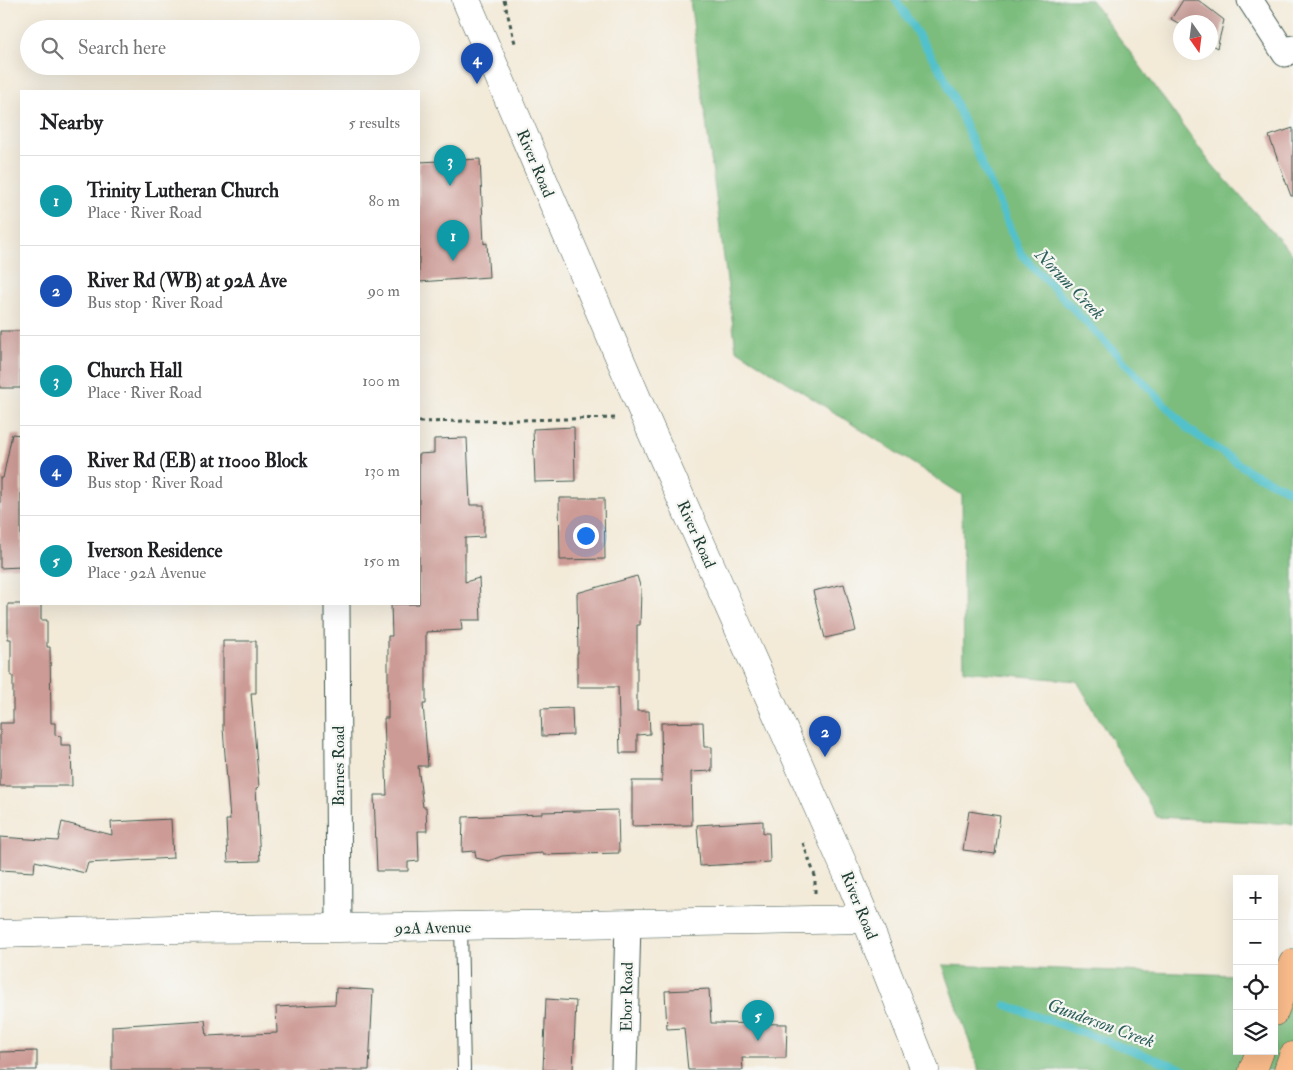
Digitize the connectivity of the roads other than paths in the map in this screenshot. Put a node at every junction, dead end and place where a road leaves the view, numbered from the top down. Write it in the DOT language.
graph roads {
  1 [pos="466,0"];
  2 [pos="1250,0"];
  3 [pos="1289,51"];
  4 [pos="337,605"];
  5 [pos="866,919"];
  6 [pos="628,924"];
  7 [pos="461,926"];
  8 [pos="339,928"];
  9 [pos="0,934"];
  10 [pos="1293,963"];
  11 [pos="1275,1010"];
  12 [pos="464,1070"];
  13 [pos="624,1070"];
  14 [pos="925,1070"];
  1 -- 5 [label="street, River Road"];
  2 -- 3 [label="street"];
  4 -- 8 [label="street, Barnes Road"];
  5 -- 6 [label="street, 92A Avenue"];
  5 -- 14 [label="street, River Road"];
  6 -- 7 [label="street, 92A Avenue"];
  6 -- 13 [label="street, Ebor Road"];
  7 -- 8 [label="street, 92A Avenue"];
  7 -- 12 [label="lane"];
  8 -- 9 [label="street, 92A Avenue"];
  10 -- 11 [label="highway"];
}
